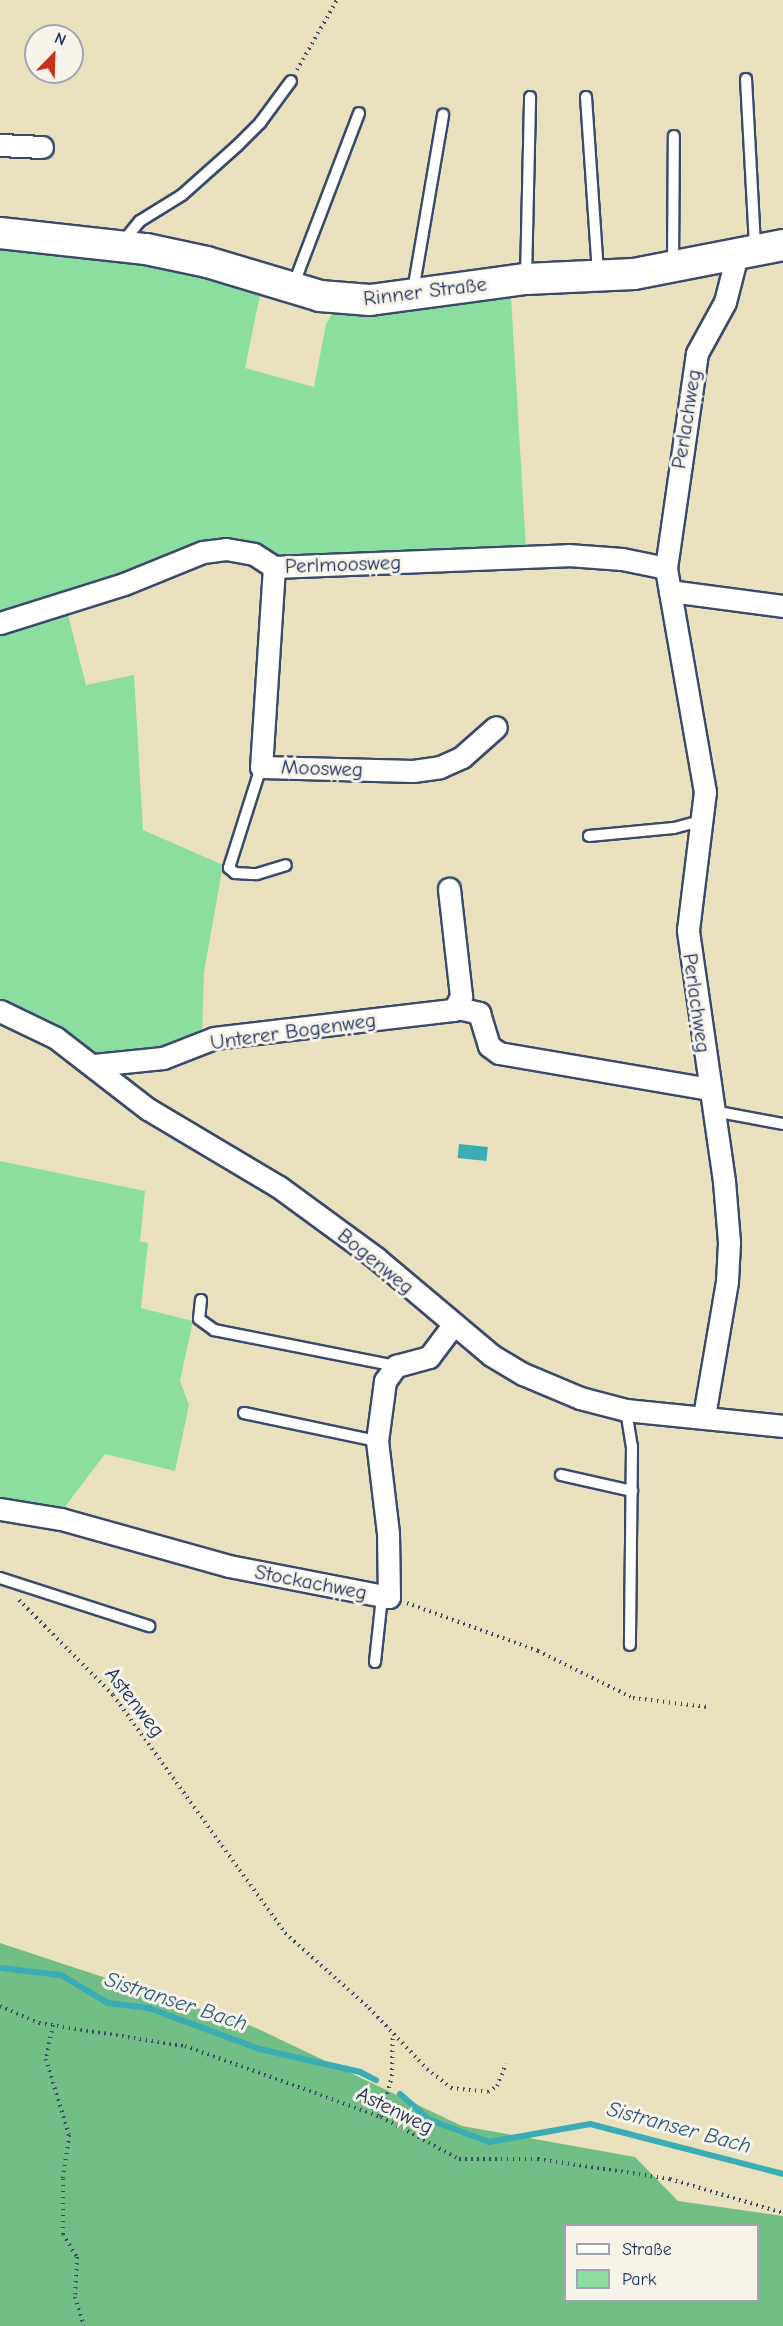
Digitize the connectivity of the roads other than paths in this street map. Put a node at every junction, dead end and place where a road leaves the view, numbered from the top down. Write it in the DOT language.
graph roads {
  1 [pos="746,79"];
  2 [pos="291,81"];
  3 [pos="530,96"];
  4 [pos="586,97"];
  5 [pos="359,113"];
  6 [pos="443,115"];
  7 [pos="674,136"];
  8 [pos="0,145"];
  9 [pos="42,147"];
  10 [pos="0,233"];
  11 [pos="120,246"];
  12 [pos="759,250"];
  13 [pos="673,267"];
  14 [pos="599,276"];
  15 [pos="525,279"];
  16 [pos="292,289"];
  17 [pos="412,294"];
  18 [pos="273,567"];
  19 [pos="666,568"];
  20 [pos="670,591"];
  21 [pos="783,606"];
  22 [pos="0,622"];
  23 [pos="496,726"];
  24 [pos="261,767"];
  25 [pos="704,820"];
  26 [pos="589,836"];
  27 [pos="286,865"];
  28 [pos="449,889"];
  29 [pos="458,1008"];
  30 [pos="0,1011"];
  31 [pos="94,1065"];
  32 [pos="710,1089"];
  33 [pos="714,1111"];
  34 [pos="783,1124"];
  35 [pos="201,1300"];
  36 [pos="453,1325"];
  37 [pos="396,1366"];
  38 [pos="626,1410"];
  39 [pos="244,1413"];
  40 [pos="704,1416"];
  41 [pos="783,1426"];
  42 [pos="376,1442"];
  43 [pos="561,1475"];
  44 [pos="632,1491"];
  45 [pos="0,1509"];
  46 [pos="0,1578"];
  47 [pos="386,1597"];
  48 [pos="149,1626"];
  49 [pos="630,1645"];
  50 [pos="375,1662"];
  1 -- 12 [label="lane"];
  2 -- 11 [label="lane"];
  3 -- 15 [label="lane"];
  4 -- 14 [label="lane"];
  5 -- 16 [label="lane"];
  6 -- 17 [label="lane"];
  7 -- 13 [label="lane"];
  8 -- 9 [label="street"];
  10 -- 11 [label="main road, Rinner Straße"];
  11 -- 16 [label="main road, Rinner Straße"];
  12 -- 13 [label="main road, Rinner Straße"];
  12 -- 19 [label="street, Perlachweg"];
  13 -- 14 [label="main road, Rinner Straße"];
  14 -- 15 [label="main road, Rinner Straße"];
  15 -- 17 [label="main road, Rinner Straße"];
  16 -- 17 [label="main road, Rinner Straße"];
  18 -- 19 [label="street, Perlmoosweg"];
  18 -- 22 [label="street, Perlmoosweg"];
  18 -- 24 [label="street, Moosweg"];
  19 -- 20 [label="street, Perlachweg"];
  20 -- 21 [label="street"];
  20 -- 25 [label="street, Perlachweg"];
  23 -- 24 [label="street, Moosweg"];
  24 -- 27 [label="lane"];
  25 -- 26 [label="lane"];
  25 -- 32 [label="street, Perlachweg"];
  28 -- 29 [label="street"];
  29 -- 31 [label="street, Unterer Bogenweg"];
  29 -- 32 [label="street"];
  30 -- 31 [label="street, Bogenweg"];
  31 -- 36 [label="street, Bogenweg"];
  32 -- 33 [label="street, Perlachweg"];
  33 -- 34 [label="lane"];
  33 -- 40 [label="street, Perlachweg"];
  35 -- 37 [label="lane"];
  36 -- 37 [label="street"];
  36 -- 38 [label="street, Bogenweg"];
  37 -- 42 [label="street, Stockachweg"];
  38 -- 40 [label="street, Bogenweg"];
  38 -- 44 [label="lane"];
  39 -- 42 [label="lane"];
  40 -- 41 [label="street, Bogenweg"];
  42 -- 47 [label="street, Stockachweg"];
  43 -- 44 [label="lane"];
  44 -- 49 [label="lane"];
  45 -- 47 [label="street, Stockachweg"];
  46 -- 48 [label="lane"];
  47 -- 50 [label="lane"];
}
